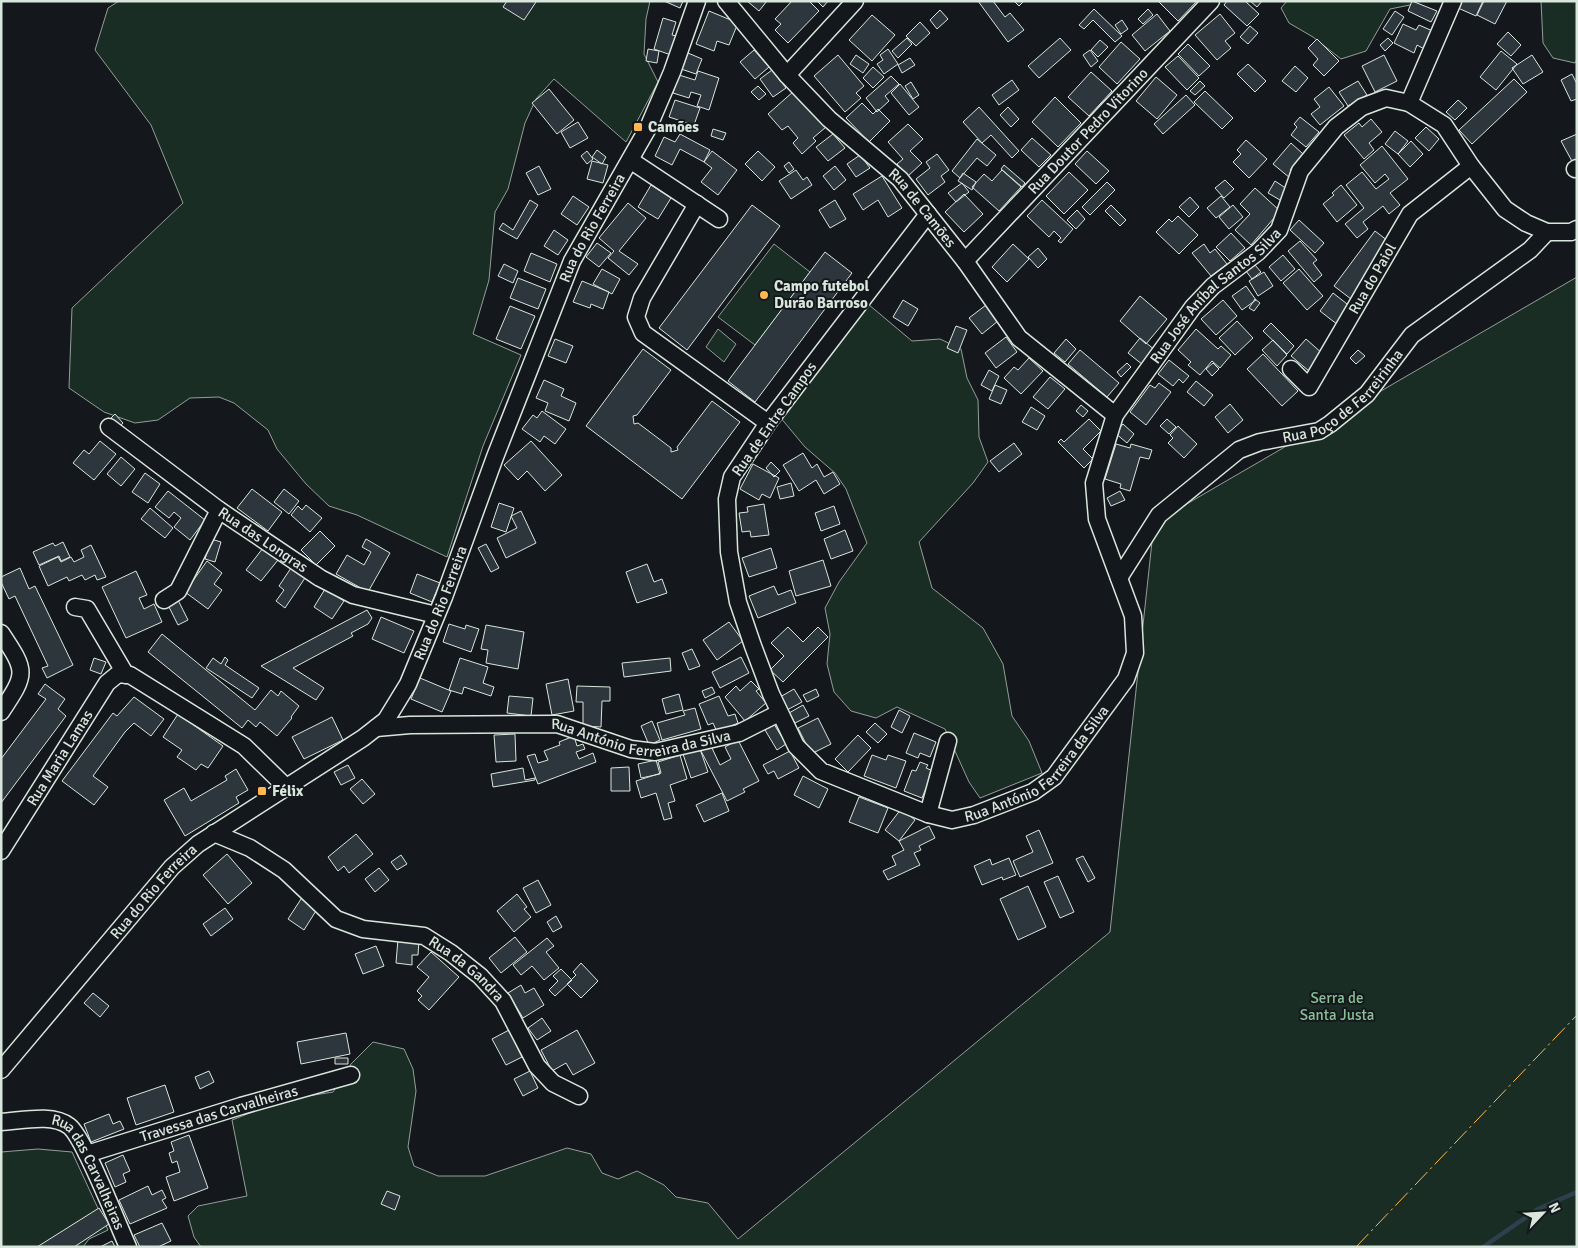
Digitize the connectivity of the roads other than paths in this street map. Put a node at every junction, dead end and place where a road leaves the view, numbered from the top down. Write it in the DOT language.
graph roads {
  1 [pos="697,1"];
  2 [pos="726,1"];
  3 [pos="855,1"];
  4 [pos="1211,1"];
  5 [pos="1453,1"];
  6 [pos="787,75"];
  7 [pos="1409,103"];
  8 [pos="630,160"];
  9 [pos="1471,166"];
  10 [pos="697,204"];
  11 [pos="928,214"];
  12 [pos="719,219"];
  13 [pos="1577,229"];
  14 [pos="1547,232"];
  15 [pos="965,262"];
  16 [pos="1291,369"];
  17 [pos="1116,415"];
  18 [pos="768,423"];
  19 [pos="108,427"];
  20 [pos="219,510"];
  21 [pos="1119,578"];
  22 [pos="164,600"];
  23 [pos="75,607"];
  24 [pos="436,615"];
  25 [pos="1,633"];
  26 [pos="126,675"];
  27 [pos="1,712"];
  28 [pos="779,713"];
  29 [pos="376,728"];
  30 [pos="948,741"];
  31 [pos="286,787"];
  32 [pos="928,814"];
  33 [pos="214,833"];
  34 [pos="1,852"];
  35 [pos="1,1070"];
  36 [pos="351,1075"];
  37 [pos="579,1096"];
  38 [pos="1,1122"];
  39 [pos="87,1154"];
  40 [pos="128,1247"];
  1 -- 8 [label="street, Rua do Rio Ferreira"];
  2 -- 6 [label="street, Rua de Camões"];
  3 -- 6 [label="street"];
  4 -- 15 [label="street, Rua Doutor Pedro Vitorino"];
  5 -- 7 [label="street"];
  6 -- 11 [label="street, Rua de Camões"];
  7 -- 9 [label="street, Rua José Aníbal Santos Silva"];
  7 -- 17 [label="street, Rua José Aníbal Santos Silva"];
  8 -- 10 [label="street"];
  8 -- 24 [label="street, Rua do Rio Ferreira"];
  9 -- 14 [label="street, Rua José Aníbal Santos Silva"];
  9 -- 16 [label="street, Rua do Paiol"];
  10 -- 12 [label="street"];
  10 -- 18 [label="street"];
  11 -- 15 [label="street, Rua de Camões"];
  11 -- 18 [label="street, Rua de Entre Campos"];
  13 -- 14 [label="street"];
  14 -- 21 [label="street, Rua Poço de Ferreirinha"];
  15 -- 17 [label="street, Rua de Camões"];
  17 -- 21 [label="street, Rua António Ferreira da Silva"];
  18 -- 28 [label="street, Rua de Entre Campos"];
  19 -- 20 [label="street, Rua das Longras"];
  20 -- 22 [label="street"];
  20 -- 24 [label="street, Rua das Longras"];
  21 -- 32 [label="street, Rua António Ferreira da Silva"];
  23 -- 26 [label="street"];
  24 -- 29 [label="street, Rua do Rio Ferreira"];
  25 -- 27 [label="street"];
  26 -- 31 [label="street"];
  26 -- 34 [label="street, Rua Maria Lamas"];
  28 -- 29 [label="street, Rua António Ferreira da Silva"];
  28 -- 32 [label="street, Rua António Ferreira da Silva"];
  29 -- 31 [label="street, Rua do Rio Ferreira"];
  30 -- 32 [label="street"];
  31 -- 33 [label="street, Rua do Rio Ferreira"];
  33 -- 35 [label="street, Rua do Rio Ferreira"];
  33 -- 37 [label="street, Rua da Gandra"];
  36 -- 39 [label="street, Travessa das Carvalheiras"];
  38 -- 39 [label="street, Rua das Carvalheiras"];
  39 -- 40 [label="street, Rua das Carvalheiras"];
}
